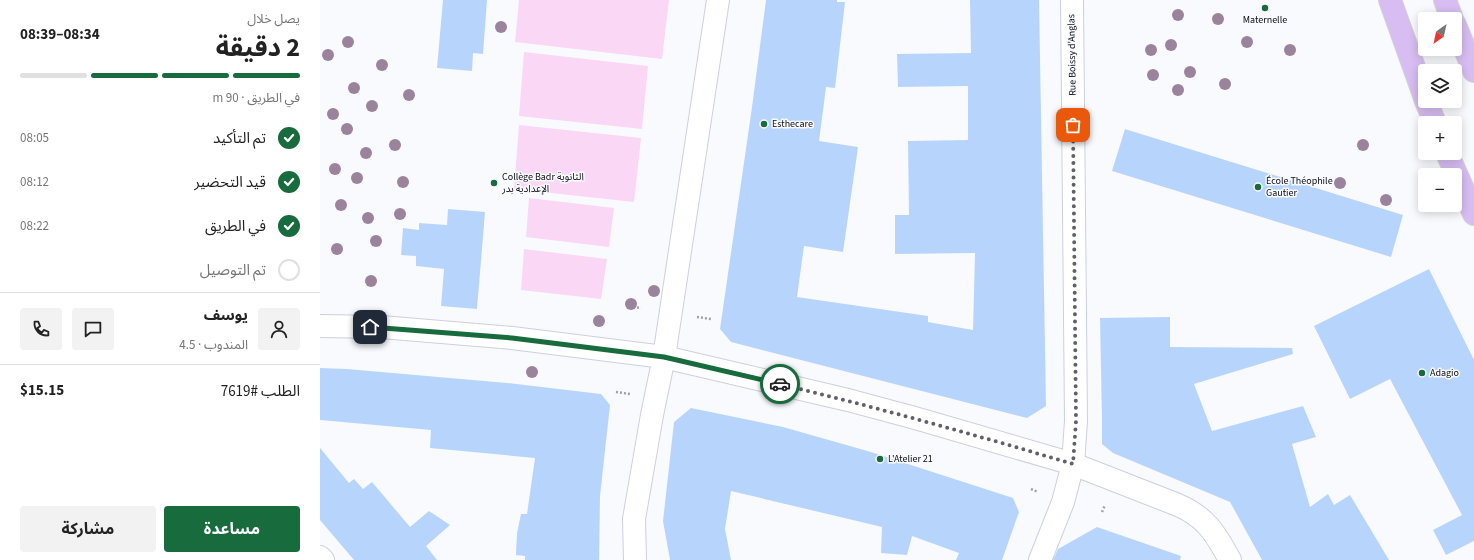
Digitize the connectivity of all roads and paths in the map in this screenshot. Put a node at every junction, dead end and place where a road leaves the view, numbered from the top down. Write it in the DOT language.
graph roads {
  1 [pos="718,0"];
  2 [pos="1072,0"];
  3 [pos="1390,0"];
  4 [pos="1446,0"];
  5 [pos="1450,12"];
  6 [pos="1462,42"];
  7 [pos="1474,71"];
  8 [pos="1418,78"];
  9 [pos="1450,160"];
  10 [pos="1474,214"];
  11 [pos="632,307"];
  12 [pos="641,308"];
  13 [pos="697,317"];
  14 [pos="711,319"];
  15 [pos="320,326"];
  16 [pos="664,357"];
  17 [pos="616,392"];
  18 [pos="630,394"];
  19 [pos="1073,464"];
  20 [pos="320,557"];
  21 [pos="322,560"];
  22 [pos="636,560"];
  23 [pos="1040,560"];
  24 [pos="1230,560"];
  1 -- 16 [label="street"];
  2 -- 19 [label="street, Rue Boissy d’Anglas"];
  3 -- 8 [label="main road"];
  4 -- 5 [label="main road"];
  6 -- 7 [label="main road"];
  9 -- 10 [label="main road"];
  11 -- 12 [label="path"];
  13 -- 14 [label="path"];
  15 -- 16 [label="street"];
  16 -- 19 [label="street"];
  16 -- 22 [label="street"];
  17 -- 18 [label="path"];
  19 -- 23 [label="street, Rue Boissy d’Anglas"];
  19 -- 24 [label="street"];
  20 -- 21 [label="street"];
}
